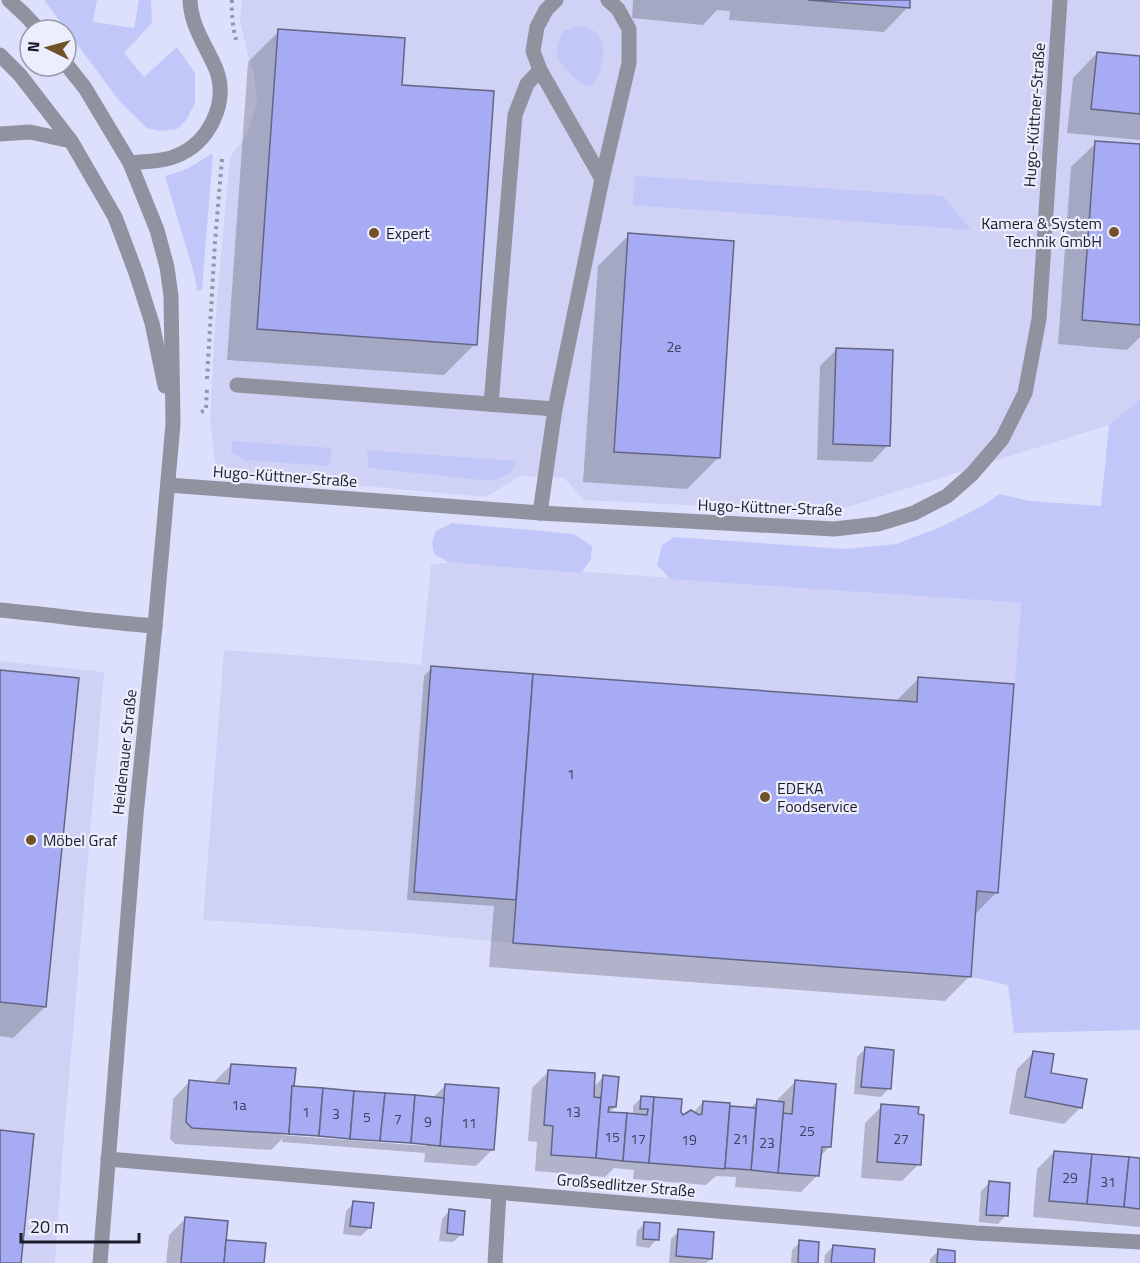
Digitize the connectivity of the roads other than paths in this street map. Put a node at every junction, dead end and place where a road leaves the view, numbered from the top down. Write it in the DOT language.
graph roads {
  1 [pos="9,0"];
  2 [pos="190,0"];
  3 [pos="556,0"];
  4 [pos="608,0"];
  5 [pos="1060,0"];
  6 [pos="29,18"];
  7 [pos="0,55"];
  8 [pos="540,70"];
  9 [pos="77,78"];
  10 [pos="0,134"];
  11 [pos="71,141"];
  12 [pos="130,164"];
  13 [pos="602,179"];
  14 [pos="237,385"];
  15 [pos="491,404"];
  16 [pos="555,409"];
  17 [pos="173,424"];
  18 [pos="168,485"];
  19 [pos="540,513"];
  20 [pos="0,610"];
  21 [pos="155,626"];
  22 [pos="108,1159"];
  23 [pos="498,1193"];
  24 [pos="1140,1242"];
  25 [pos="100,1263"];
  26 [pos="495,1263"];
  1 -- 6 [label="street"];
  2 -- 12 [label="street"];
  3 -- 8 [label="street"];
  4 -- 13 [label="street"];
  5 -- 19 [label="street, Hugo-Küttner-Straße"];
  7 -- 11 [label="street, Heidenauer Straße"];
  8 -- 13 [label="street"];
  8 -- 15 [label="street"];
  9 -- 12 [label="street, Heidenauer Straße"];
  10 -- 11 [label="street"];
  11 -- 17 [label="street, Heidenauer Straße"];
  12 -- 17 [label="street, Heidenauer Straße"];
  13 -- 16 [label="street"];
  14 -- 15 [label="street"];
  15 -- 16 [label="street"];
  16 -- 19 [label="street"];
  17 -- 18 [label="street, Heidenauer Straße"];
  18 -- 19 [label="street, Hugo-Küttner-Straße"];
  18 -- 21 [label="street, Heidenauer Straße"];
  20 -- 21 [label="street"];
  21 -- 22 [label="street, Heidenauer Straße"];
  22 -- 23 [label="street, Großsedlitzer Straße"];
  22 -- 25 [label="street, Heidenauer Straße"];
  23 -- 24 [label="street, Großsedlitzer Straße"];
  23 -- 26 [label="street"];
}
